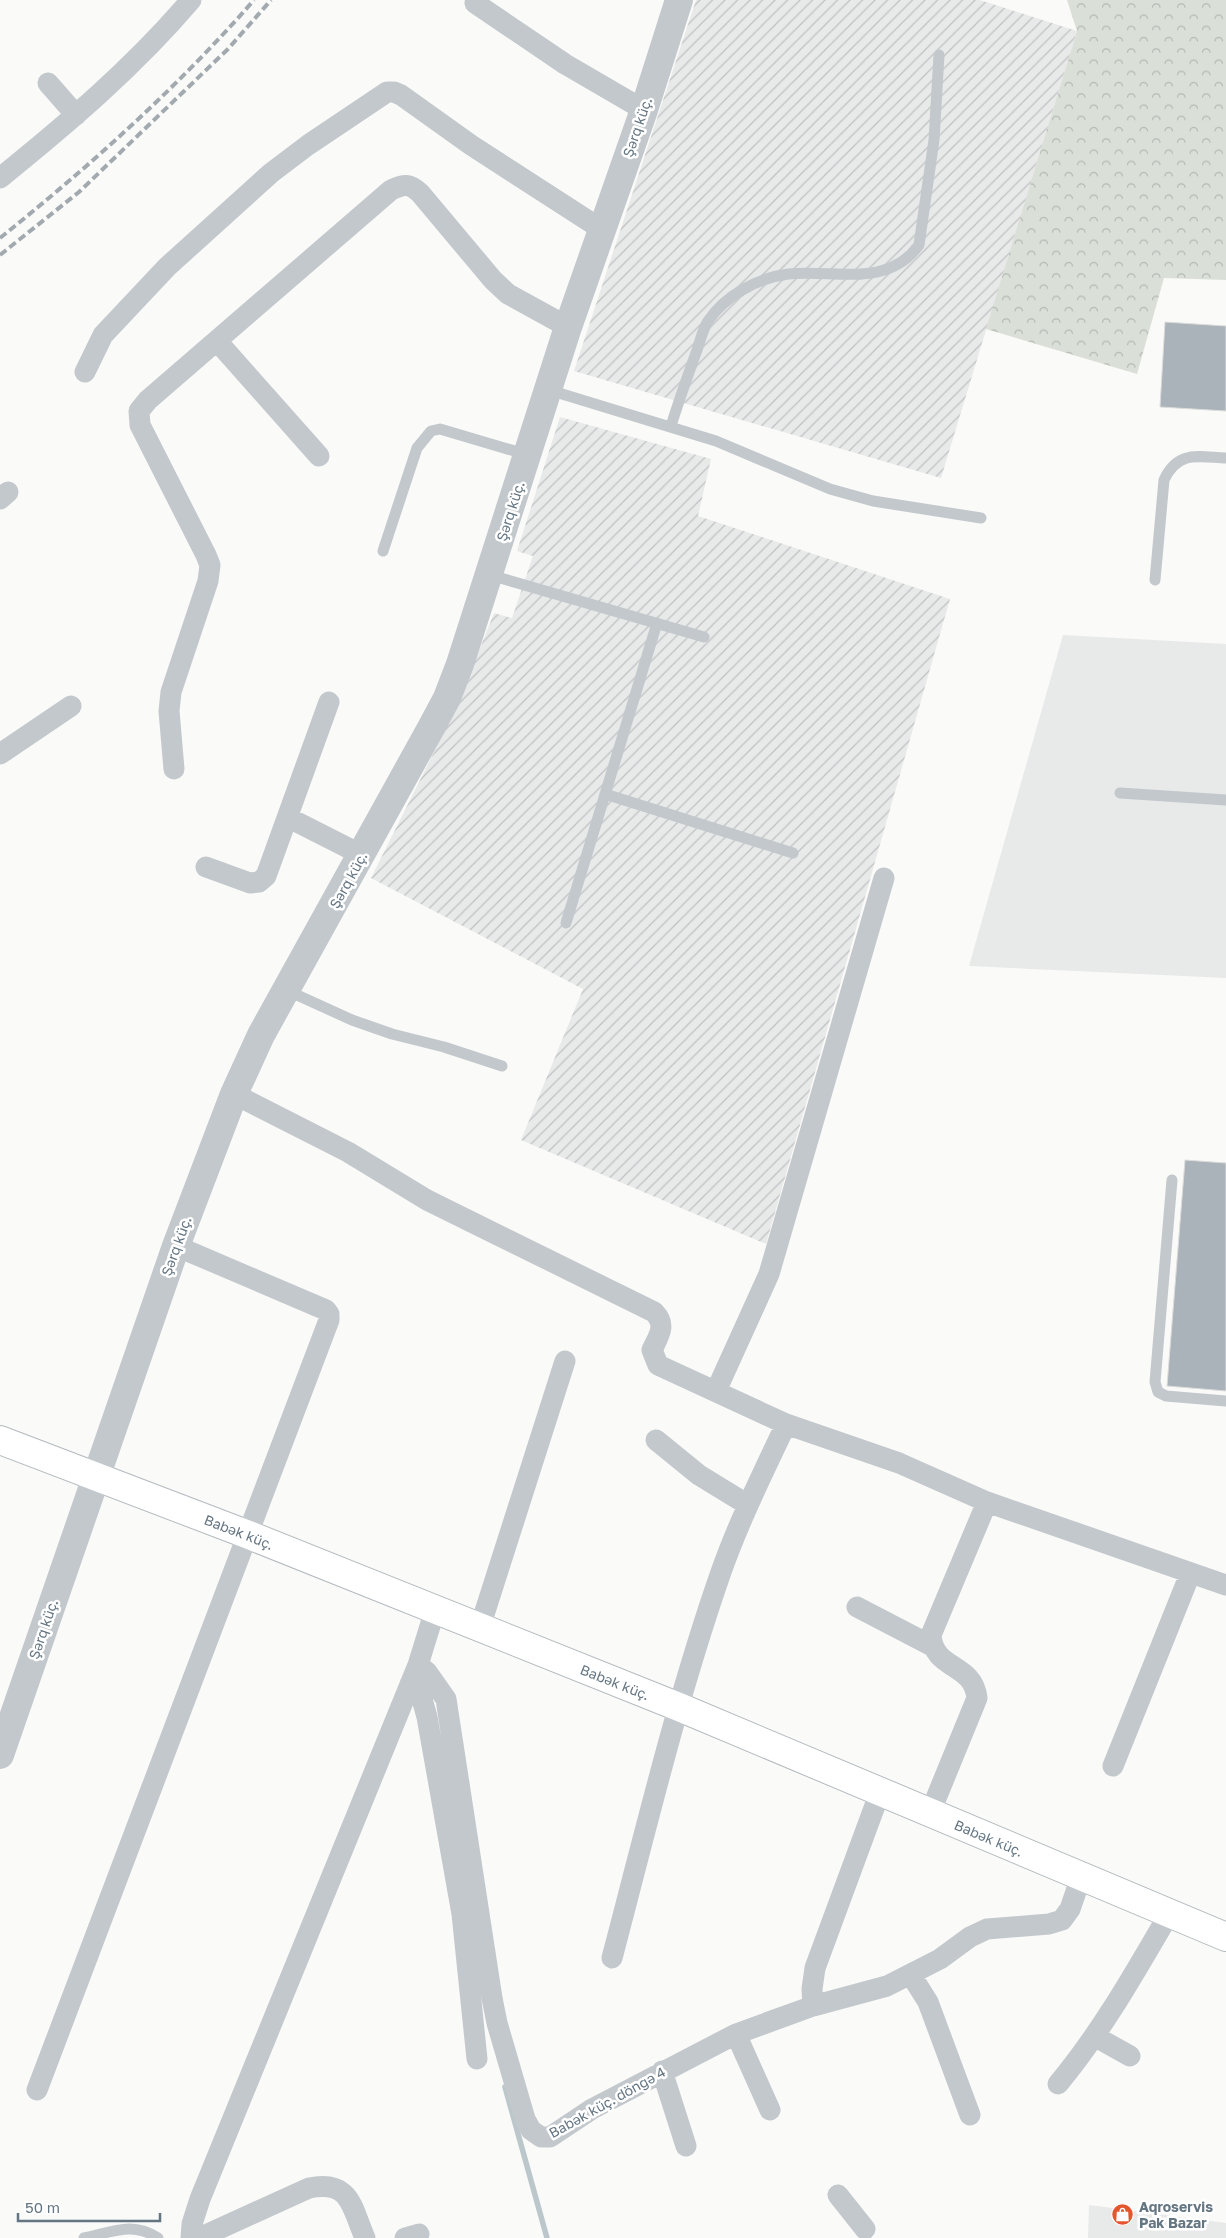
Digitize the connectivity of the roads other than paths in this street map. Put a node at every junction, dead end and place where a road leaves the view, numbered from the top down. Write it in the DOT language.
graph roads {
  1 [pos="191,0"];
  2 [pos="679,0"];
  3 [pos="475,3"];
  4 [pos="939,55"];
  5 [pos="48,83"];
  6 [pos="644,110"];
  7 [pos="76,115"];
  8 [pos="0,178"];
  9 [pos="601,229"];
  10 [pos="568,327"];
  11 [pos="217,341"];
  12 [pos="85,372"];
  13 [pos="550,390"];
  14 [pos="670,426"];
  15 [pos="528,455"];
  16 [pos="319,456"];
  17 [pos="1226,458"];
  18 [pos="981,518"];
  19 [pos="383,551"];
  20 [pos="490,575"];
  21 [pos="1155,580"];
  22 [pos="656,623"];
  23 [pos="704,637"];
  24 [pos="329,702"];
  25 [pos="71,706"];
  26 [pos="0,754"];
  27 [pos="174,769"];
  28 [pos="605,794"];
  29 [pos="1120,794"];
  30 [pos="1226,800"];
  31 [pos="289,818"];
  32 [pos="793,853"];
  33 [pos="362,855"];
  34 [pos="206,867"];
  35 [pos="884,878"];
  36 [pos="566,923"];
  37 [pos="286,990"];
  38 [pos="502,1066"];
  39 [pos="234,1094"];
  40 [pos="1172,1180"];
  41 [pos="176,1246"];
  42 [pos="565,1361"];
  43 [pos="716,1391"];
  44 [pos="1226,1401"];
  45 [pos="786,1424"];
  46 [pos="0,1440"];
  47 [pos="656,1440"];
  48 [pos="96,1477"];
  49 [pos="987,1502"];
  50 [pos="748,1505"];
  51 [pos="249,1535"];
  52 [pos="1190,1574"];
  53 [pos="1226,1586"];
  54 [pos="857,1607"];
  55 [pos="435,1610"];
  56 [pos="480,1627"];
  57 [pos="932,1646"];
  58 [pos="414,1675"];
  59 [pos="680,1707"];
  60 [pos="0,1755"];
  61 [pos="1113,1766"];
  62 [pos="880,1792"];
  63 [pos="930,1813"];
  64 [pos="1081,1877"];
  65 [pos="1169,1914"];
  66 [pos="1226,1937"];
  67 [pos="612,1958"];
  68 [pos="911,1975"];
  69 [pos="813,2006"];
  70 [pos="736,2034"];
  71 [pos="1096,2037"];
  72 [pos="1130,2056"];
  73 [pos="478,2059"];
  74 [pos="662,2071"];
  75 [pos="1058,2084"];
  76 [pos="37,2090"];
  77 [pos="770,2110"];
  78 [pos="970,2115"];
  79 [pos="686,2146"];
  80 [pos="838,2195"];
  81 [pos="864,2235"];
  82 [pos="84,2238"];
  83 [pos="158,2238"];
  84 [pos="192,2238"];
  85 [pos="199,2238"];
  86 [pos="365,2238"];
  1 -- 7 [label="street"];
  2 -- 6 [label="street, Şərq küç."];
  3 -- 6 [label="street"];
  4 -- 14 [label="lane"];
  5 -- 7 [label="street"];
  6 -- 9 [label="street, Şərq küç."];
  7 -- 8 [label="street"];
  9 -- 10 [label="street, Şərq küç."];
  9 -- 12 [label="street"];
  10 -- 11 [label="street"];
  10 -- 13 [label="street, Şərq küç."];
  11 -- 16 [label="street"];
  11 -- 27 [label="street"];
  13 -- 14 [label="lane"];
  13 -- 15 [label="street, Şərq küç."];
  14 -- 18 [label="lane"];
  15 -- 19 [label="lane"];
  15 -- 20 [label="street, Şərq küç."];
  17 -- 21 [label="lane"];
  20 -- 22 [label="lane"];
  20 -- 33 [label="street, Şərq küç."];
  22 -- 23 [label="lane"];
  22 -- 28 [label="lane"];
  24 -- 31 [label="street"];
  25 -- 26 [label="street"];
  28 -- 32 [label="lane"];
  28 -- 36 [label="lane"];
  29 -- 30 [label="lane"];
  31 -- 33 [label="street"];
  31 -- 34 [label="street"];
  33 -- 37 [label="street, Şərq küç."];
  35 -- 43 [label="street"];
  37 -- 38 [label="lane"];
  37 -- 39 [label="street, Şərq küç."];
  39 -- 41 [label="street, Şərq küç."];
  39 -- 43 [label="street"];
  40 -- 44 [label="lane"];
  41 -- 48 [label="street, Şərq küç."];
  41 -- 51 [label="street"];
  42 -- 56 [label="street"];
  43 -- 45 [label="street"];
  45 -- 49 [label="street"];
  45 -- 50 [label="street"];
  46 -- 48 [label="main road, Babək küç."];
  47 -- 50 [label="street"];
  48 -- 51 [label="main road, Babək küç."];
  48 -- 60 [label="street, Şərq küç."];
  49 -- 52 [label="street"];
  49 -- 57 [label="street"];
  50 -- 59 [label="street"];
  51 -- 55 [label="main road, Babək küç."];
  51 -- 76 [label="street"];
  52 -- 53 [label="street"];
  52 -- 61 [label="street"];
  54 -- 57 [label="street"];
  55 -- 56 [label="main road, Babək küç."];
  55 -- 58 [label="street"];
  56 -- 59 [label="main road, Babək küç."];
  57 -- 63 [label="street"];
  58 -- 73 [label="street"];
  58 -- 74 [label="street, Babək küç. döngə 4"];
  58 -- 84 [label="street"];
  59 -- 62 [label="main road, Babək küç."];
  59 -- 67 [label="street"];
  62 -- 63 [label="main road, Babək küç."];
  62 -- 69 [label="street"];
  63 -- 64 [label="main road, Babək küç."];
  64 -- 65 [label="main road, Babək küç."];
  64 -- 68 [label="street, Babək küç. döngə 4"];
  65 -- 66 [label="main road, Babək küç."];
  65 -- 71 [label="street"];
  68 -- 69 [label="street, Babək küç. döngə 4"];
  68 -- 78 [label="street"];
  69 -- 70 [label="street, Babək küç. döngə 4"];
  70 -- 74 [label="street, Babək küç. döngə 4"];
  70 -- 77 [label="street"];
  71 -- 72 [label="street"];
  71 -- 75 [label="street"];
  74 -- 79 [label="street"];
  80 -- 81 [label="street"];
  82 -- 83 [label="lane"];
  85 -- 86 [label="street"];
}
